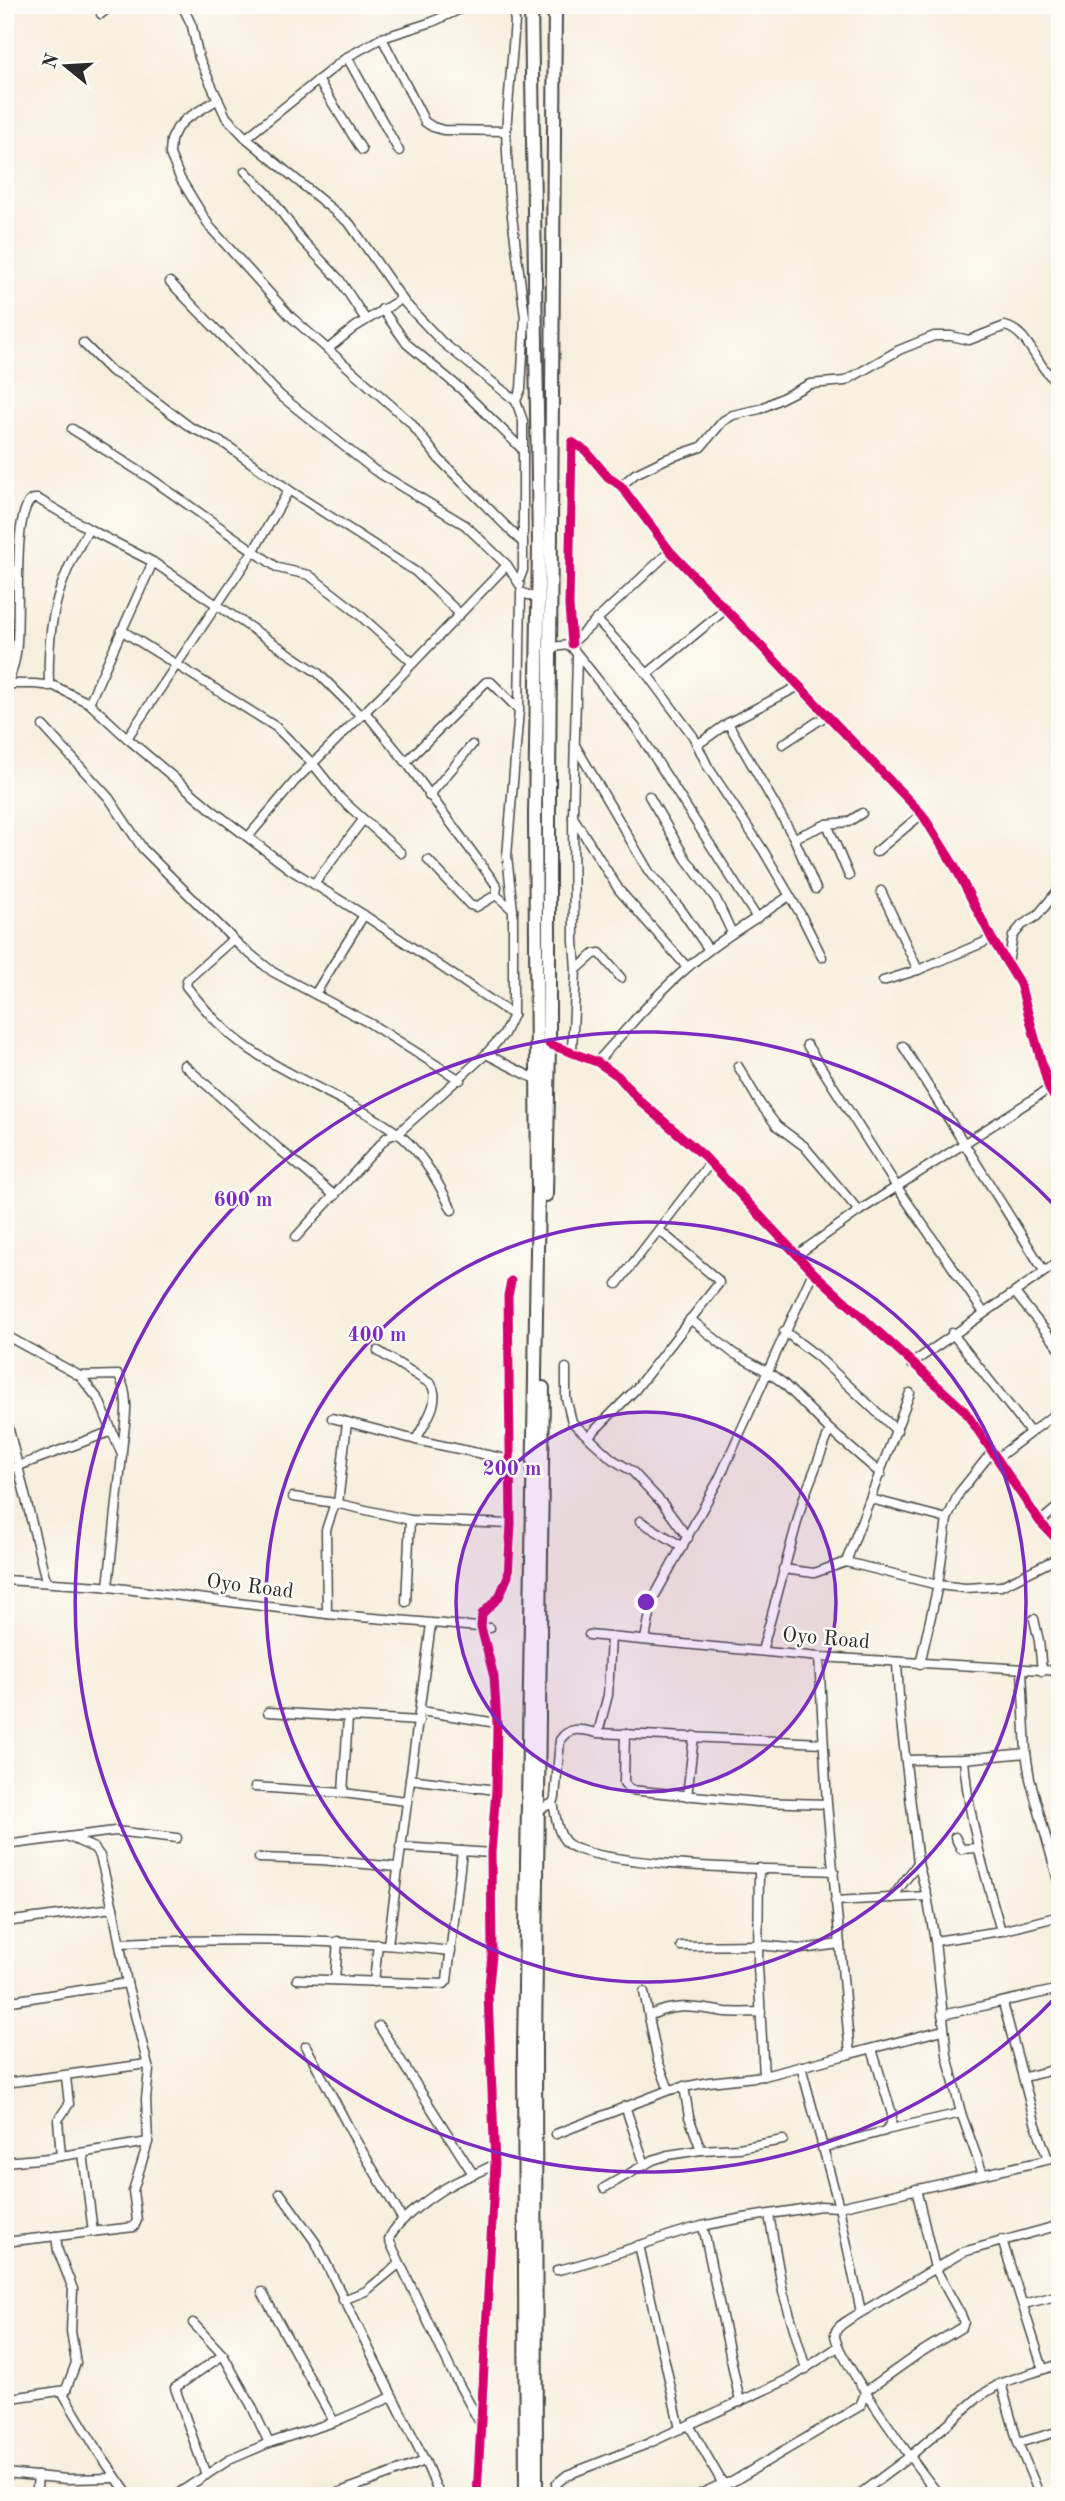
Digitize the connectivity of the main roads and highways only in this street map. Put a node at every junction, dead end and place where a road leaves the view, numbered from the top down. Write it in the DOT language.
graph roads {
  1 [pos="531,5"];
  2 [pos="555,5"];
  3 [pos="542,1192"];
  4 [pos="526,2496"];
  5 [pos="536,2496"];
  1 -- 3 [label="highway"];
  2 -- 3 [label="highway"];
  3 -- 4 [label="highway"];
  3 -- 5 [label="highway"];
}
